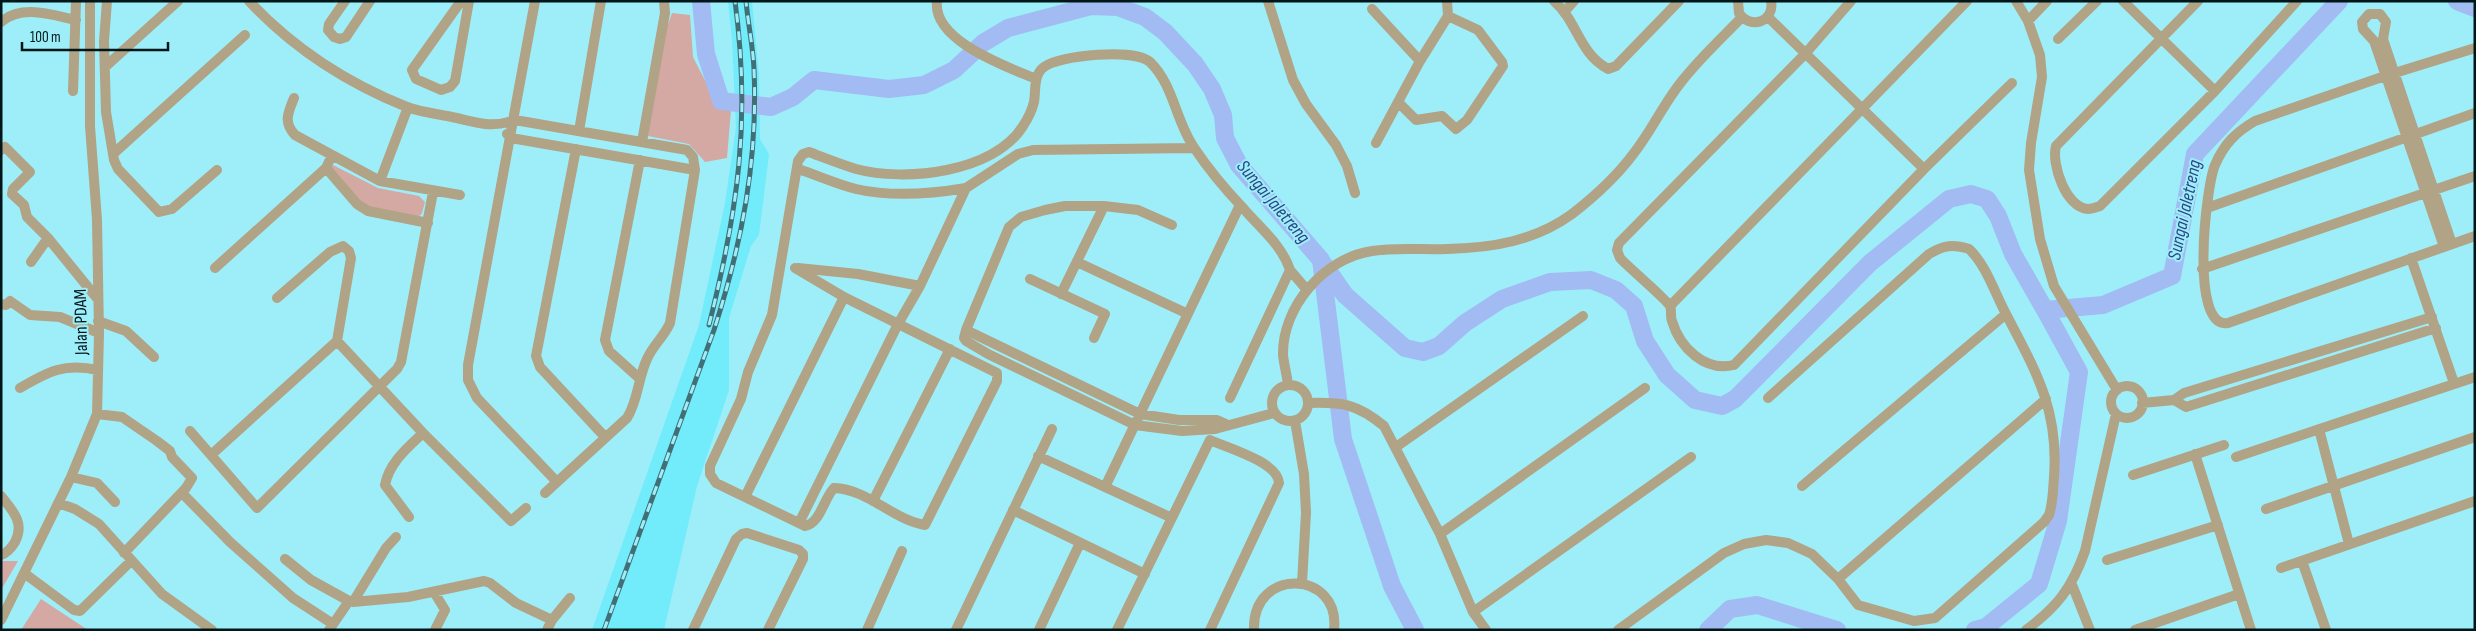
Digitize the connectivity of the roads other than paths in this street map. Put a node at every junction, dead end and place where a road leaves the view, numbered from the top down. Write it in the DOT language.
graph roads {
  1 [pos="76,1"];
  2 [pos="90,1"];
  3 [pos="107,1"];
  4 [pos="178,1"];
  5 [pos="249,1"];
  6 [pos="345,1"];
  7 [pos="370,1"];
  8 [pos="461,1"];
  9 [pos="469,1"];
  10 [pos="535,1"];
  11 [pos="601,1"];
  12 [pos="664,1"];
  13 [pos="937,1"];
  14 [pos="1268,1"];
  15 [pos="1447,1"];
  16 [pos="1554,1"];
  17 [pos="1574,1"];
  18 [pos="1679,1"];
  19 [pos="1738,1"];
  20 [pos="1771,1"];
  21 [pos="1852,1"];
  22 [pos="1967,1"];
  23 [pos="2016,1"];
  24 [pos="2048,1"];
  25 [pos="2097,1"];
  26 [pos="2123,1"];
  27 [pos="2198,1"];
  28 [pos="2297,1"];
  29 [pos="1372,9"];
  30 [pos="1565,11"];
  31 [pos="1448,16"];
  32 [pos="1768,17"];
  33 [pos="1742,18"];
  34 [pos="76,20"];
  35 [pos="1,22"];
  36 [pos="2028,22"];
  37 [pos="245,35"];
  38 [pos="2162,38"];
  39 [pos="2058,39"];
  40 [pos="2475,48"];
  41 [pos="1805,54"];
  42 [pos="1420,61"];
  43 [pos="105,67"];
  44 [pos="2389,74"];
  45 [pos="1036,79"];
  46 [pos="2012,83"];
  47 [pos="2215,91"];
  48 [pos="73,92"];
  49 [pos="294,98"];
  50 [pos="1398,103"];
  51 [pos="408,107"];
  52 [pos="1861,108"];
  53 [pos="2475,113"];
  54 [pos="515,120"];
  55 [pos="499,126"];
  56 [pos="579,130"];
  57 [pos="2410,134"];
  58 [pos="511,138"];
  59 [pos="642,142"];
  60 [pos="1376,144"];
  61 [pos="1193,148"];
  62 [pos="576,149"];
  63 [pos="1,150"];
  64 [pos="113,154"];
  65 [pos="332,155"];
  66 [pos="640,160"];
  67 [pos="326,168"];
  68 [pos="798,169"];
  69 [pos="1924,169"];
  70 [pos="217,170"];
  71 [pos="695,170"];
  72 [pos="2475,176"];
  73 [pos="380,181"];
  74 [pos="966,188"];
  75 [pos="2429,191"];
  76 [pos="434,192"];
  77 [pos="1355,193"];
  78 [pos="460,195"];
  79 [pos="1104,206"];
  80 [pos="1240,206"];
  81 [pos="2207,208"];
  82 [pos="428,223"];
  83 [pos="1172,225"];
  84 [pos="2475,236"];
  85 [pos="48,238"];
  86 [pos="2448,246"];
  87 [pos="2411,258"];
  88 [pos="30,262"];
  89 [pos="1077,262"];
  90 [pos="782,265"];
  91 [pos="215,268"];
  92 [pos="795,268"];
  93 [pos="1290,270"];
  94 [pos="2202,270"];
  95 [pos="1030,279"];
  96 [pos="920,286"];
  97 [pos="1307,290"];
  98 [pos="1061,294"];
  99 [pos="96,297"];
  100 [pos="844,297"];
  101 [pos="277,298"];
  102 [pos="1,304"];
  103 [pos="1670,306"];
  104 [pos="1188,314"];
  105 [pos="2006,314"];
  106 [pos="1582,316"];
  107 [pos="2432,318"];
  108 [pos="98,322"];
  109 [pos="898,324"];
  110 [pos="2436,328"];
  111 [pos="966,330"];
  112 [pos="99,333"];
  113 [pos="1094,338"];
  114 [pos="337,342"];
  115 [pos="950,349"];
  116 [pos="154,357"];
  117 [pos="98,370"];
  118 [pos="2475,376"];
  119 [pos="639,378"];
  120 [pos="2454,383"];
  121 [pos="1288,385"];
  122 [pos="382,387"];
  123 [pos="20,388"];
  124 [pos="1646,388"];
  125 [pos="2117,390"];
  126 [pos="1230,398"];
  127 [pos="1768,398"];
  128 [pos="2046,399"];
  129 [pos="2174,400"];
  130 [pos="1309,403"];
  131 [pos="2142,403"];
  132 [pos="1274,413"];
  133 [pos="97,414"];
  134 [pos="1140,414"];
  135 [pos="2116,414"];
  136 [pos="1295,421"];
  137 [pos="1226,424"];
  138 [pos="1135,425"];
  139 [pos="1052,429"];
  140 [pos="2318,429"];
  141 [pos="190,430"];
  142 [pos="423,433"];
  143 [pos="2475,437"];
  144 [pos="605,438"];
  145 [pos="2224,445"];
  146 [pos="1396,447"];
  147 [pos="2195,454"];
  148 [pos="211,455"];
  149 [pos="1038,456"];
  150 [pos="1691,457"];
  151 [pos="2236,457"];
  152 [pos="2133,475"];
  153 [pos="71,477"];
  154 [pos="558,482"];
  155 [pos="2333,484"];
  156 [pos="1802,486"];
  157 [pos="1105,487"];
  158 [pos="182,493"];
  159 [pos="545,494"];
  160 [pos="1,496"];
  161 [pos="745,497"];
  162 [pos="873,501"];
  163 [pos="2475,501"];
  164 [pos="115,502"];
  165 [pos="58,503"];
  166 [pos="526,508"];
  167 [pos="2266,509"];
  168 [pos="1013,510"];
  169 [pos="409,516"];
  170 [pos="1172,518"];
  171 [pos="799,523"];
  172 [pos="2218,525"];
  173 [pos="1440,534"];
  174 [pos="396,537"];
  175 [pos="1080,543"];
  176 [pos="2349,544"];
  177 [pos="902,551"];
  178 [pos="1,555"];
  179 [pos="127,557"];
  180 [pos="285,559"];
  181 [pos="2107,560"];
  182 [pos="2302,561"];
  183 [pos="2281,568"];
  184 [pos="24,573"];
  185 [pos="1144,574"];
  186 [pos="1838,579"];
  187 [pos="2071,582"];
  188 [pos="1302,583"];
  189 [pos="434,592"];
  190 [pos="2240,594"];
  191 [pos="570,598"];
  192 [pos="351,602"];
  193 [pos="1473,612"];
  194 [pos="1,620"];
  195 [pos="552,620"];
  196 [pos="331,627"];
  197 [pos="212,630"];
  198 [pos="435,630"];
  199 [pos="547,630"];
  200 [pos="693,630"];
  201 [pos="768,630"];
  202 [pos="867,630"];
  203 [pos="956,630"];
  204 [pos="1039,630"];
  205 [pos="1117,630"];
  206 [pos="1210,630"];
  207 [pos="1254,630"];
  208 [pos="1334,630"];
  209 [pos="1486,630"];
  210 [pos="1618,630"];
  211 [pos="2026,630"];
  212 [pos="2090,630"];
  213 [pos="2135,630"];
  214 [pos="2251,630"];
  215 [pos="2326,630"];
  1 -- 34 [label="street"];
  2 -- 99 [label="street, Jalan PDAM"];
  3 -- 43 [label="street"];
  4 -- 43 [label="street"];
  5 -- 51 [label="street"];
  6 -- 7 [label="street"];
  8 -- 9 [label="street"];
  10 -- 54 [label="street"];
  11 -- 56 [label="street"];
  12 -- 59 [label="street"];
  13 -- 45 [label="street"];
  14 -- 77 [label="street"];
  15 -- 31 [label="street"];
  16 -- 30 [label="street"];
  17 -- 30 [label="street"];
  18 -- 30 [label="street"];
  19 -- 33 [label="street"];
  20 -- 32 [label="street"];
  21 -- 41 [label="street"];
  22 -- 52 [label="street"];
  23 -- 36 [label="street"];
  24 -- 36 [label="street"];
  25 -- 39 [label="street"];
  26 -- 38 [label="street"];
  27 -- 38 [label="street"];
  28 -- 47 [label="street"];
  29 -- 42 [label="street"];
  31 -- 42 [label="street"];
  31 -- 50 [label="street"];
  32 -- 33 [label="street"];
  32 -- 41 [label="street"];
  33 -- 97 [label="street"];
  34 -- 35 [label="street"];
  34 -- 48 [label="street"];
  36 -- 125 [label="street"];
  37 -- 64 [label="street"];
  38 -- 47 [label="street"];
  38 -- 47 [label="street"];
  40 -- 44 [label="street"];
  41 -- 52 [label="street"];
  41 -- 103 [label="street"];
  42 -- 50 [label="street"];
  43 -- 64 [label="street"];
  44 -- 44 [label="street"];
  44 -- 57 [label="street"];
  44 -- 81 [label="street"];
  45 -- 61 [label="street"];
  45 -- 68 [label="street"];
  46 -- 69 [label="street"];
  49 -- 65 [label="street"];
  50 -- 60 [label="street"];
  51 -- 55 [label="street"];
  51 -- 73 [label="street"];
  52 -- 69 [label="street"];
  52 -- 103 [label="street"];
  53 -- 57 [label="street"];
  54 -- 55 [label="street"];
  54 -- 56 [label="street"];
  54 -- 58 [label="street"];
  55 -- 58 [label="street"];
  56 -- 59 [label="street"];
  57 -- 75 [label="street"];
  57 -- 81 [label="street"];
  58 -- 62 [label="street"];
  58 -- 154 [label="street"];
  59 -- 71 [label="street"];
  61 -- 74 [label="street"];
  61 -- 80 [label="street"];
  62 -- 66 [label="street"];
  62 -- 144 [label="street"];
  63 -- 85 [label="street"];
  64 -- 70 [label="street"];
  65 -- 67 [label="street"];
  65 -- 73 [label="street"];
  66 -- 71 [label="street"];
  66 -- 119 [label="street"];
  67 -- 82 [label="street"];
  67 -- 91 [label="street"];
  68 -- 74 [label="street"];
  68 -- 90 [label="street"];
  69 -- 103 [label="street"];
  71 -- 119 [label="street"];
  72 -- 75 [label="street"];
  73 -- 76 [label="street"];
  74 -- 96 [label="street"];
  75 -- 86 [label="street"];
  75 -- 94 [label="street"];
  76 -- 78 [label="street"];
  76 -- 82 [label="street"];
  79 -- 83 [label="street"];
  79 -- 89 [label="street"];
  79 -- 111 [label="street"];
  80 -- 93 [label="street"];
  80 -- 104 [label="street"];
  81 -- 94 [label="street"];
  82 -- 122 [label="street"];
  84 -- 86 [label="street"];
  85 -- 88 [label="street"];
  85 -- 99 [label="street"];
  86 -- 87 [label="street"];
  87 -- 94 [label="street"];
  87 -- 107 [label="street"];
  89 -- 98 [label="street"];
  89 -- 104 [label="street"];
  90 -- 92 [label="street"];
  90 -- 161 [label="street"];
  92 -- 96 [label="street"];
  92 -- 100 [label="street"];
  93 -- 97 [label="street"];
  93 -- 126 [label="street"];
  95 -- 98 [label="street"];
  96 -- 109 [label="street"];
  97 -- 121 [label="street"];
  98 -- 113 [label="street"];
  99 -- 108 [label="street, Jalan PDAM"];
  100 -- 109 [label="street"];
  100 -- 161 [label="street"];
  101 -- 114 [label="street"];
  102 -- 112 [label="street"];
  104 -- 134 [label="street"];
  105 -- 127 [label="street"];
  105 -- 128 [label="street"];
  105 -- 156 [label="street"];
  106 -- 146 [label="street"];
  107 -- 110 [label="street"];
  107 -- 129 [label="street"];
  108 -- 112 [label="street, Jalan PDAM"];
  108 -- 116 [label="street"];
  109 -- 115 [label="street"];
  109 -- 171 [label="street"];
  110 -- 120 [label="street"];
  110 -- 129 [label="street"];
  111 -- 134 [label="street"];
  111 -- 138 [label="street"];
  112 -- 117 [label="street, Jalan PDAM"];
  114 -- 122 [label="street"];
  114 -- 148 [label="street"];
  115 -- 162 [label="street"];
  115 -- 162 [label="street"];
  117 -- 123 [label="street"];
  117 -- 133 [label="street, Jalan PDAM"];
  118 -- 120 [label="street"];
  119 -- 144 [label="street"];
  120 -- 140 [label="street"];
  121 -- 130 [label="street"];
  121 -- 132 [label="street"];
  122 -- 142 [label="street"];
  122 -- 148 [label="street"];
  124 -- 173 [label="street"];
  125 -- 131 [label="street"];
  125 -- 135 [label="street"];
  128 -- 186 [label="street"];
  128 -- 186 [label="street"];
  129 -- 131 [label="street"];
  130 -- 136 [label="street"];
  130 -- 146 [label="street"];
  131 -- 135 [label="street"];
  132 -- 136 [label="street"];
  132 -- 137 [label="street"];
  133 -- 153 [label="street, Jalan PDAM"];
  133 -- 158 [label="street"];
  134 -- 137 [label="street"];
  134 -- 138 [label="street"];
  135 -- 187 [label="street"];
  136 -- 188 [label="street"];
  137 -- 138 [label="street"];
  138 -- 157 [label="street"];
  139 -- 149 [label="street"];
  140 -- 151 [label="street"];
  140 -- 155 [label="street"];
  141 -- 148 [label="street"];
  142 -- 166 [label="street"];
  142 -- 169 [label="street"];
  143 -- 155 [label="street"];
  144 -- 154 [label="street"];
  145 -- 147 [label="street"];
  146 -- 173 [label="street"];
  147 -- 152 [label="street"];
  147 -- 172 [label="street"];
  149 -- 157 [label="street"];
  149 -- 168 [label="street"];
  150 -- 193 [label="street"];
  153 -- 164 [label="street"];
  153 -- 165 [label="street, Jalan PDAM"];
  154 -- 159 [label="street"];
  155 -- 167 [label="street"];
  155 -- 176 [label="street"];
  157 -- 170 [label="street"];
  158 -- 179 [label="street"];
  158 -- 196 [label="street"];
  160 -- 178 [label="street"];
  161 -- 171 [label="street"];
  162 -- 171 [label="street"];
  163 -- 176 [label="street"];
  165 -- 179 [label="street"];
  165 -- 184 [label="street, Jalan PDAM"];
  168 -- 175 [label="street"];
  168 -- 203 [label="street"];
  170 -- 185 [label="street"];
  170 -- 206 [label="street"];
  172 -- 181 [label="street"];
  172 -- 190 [label="street"];
  173 -- 193 [label="street"];
  174 -- 192 [label="street"];
  175 -- 185 [label="street"];
  175 -- 204 [label="street"];
  176 -- 182 [label="street"];
  177 -- 202 [label="street"];
  179 -- 184 [label="street"];
  179 -- 197 [label="street"];
  180 -- 192 [label="street"];
  182 -- 183 [label="street"];
  182 -- 215 [label="street"];
  184 -- 194 [label="street, Jalan PDAM"];
  185 -- 205 [label="street"];
  186 -- 210 [label="street"];
  187 -- 211 [label="street"];
  187 -- 212 [label="street"];
  188 -- 207 [label="street"];
  188 -- 208 [label="street"];
  189 -- 192 [label="street"];
  189 -- 195 [label="street"];
  189 -- 198 [label="street"];
  190 -- 213 [label="street"];
  190 -- 214 [label="street"];
  191 -- 195 [label="street"];
  192 -- 196 [label="street"];
  193 -- 209 [label="street"];
  195 -- 199 [label="street"];
  200 -- 201 [label="street"];
}
